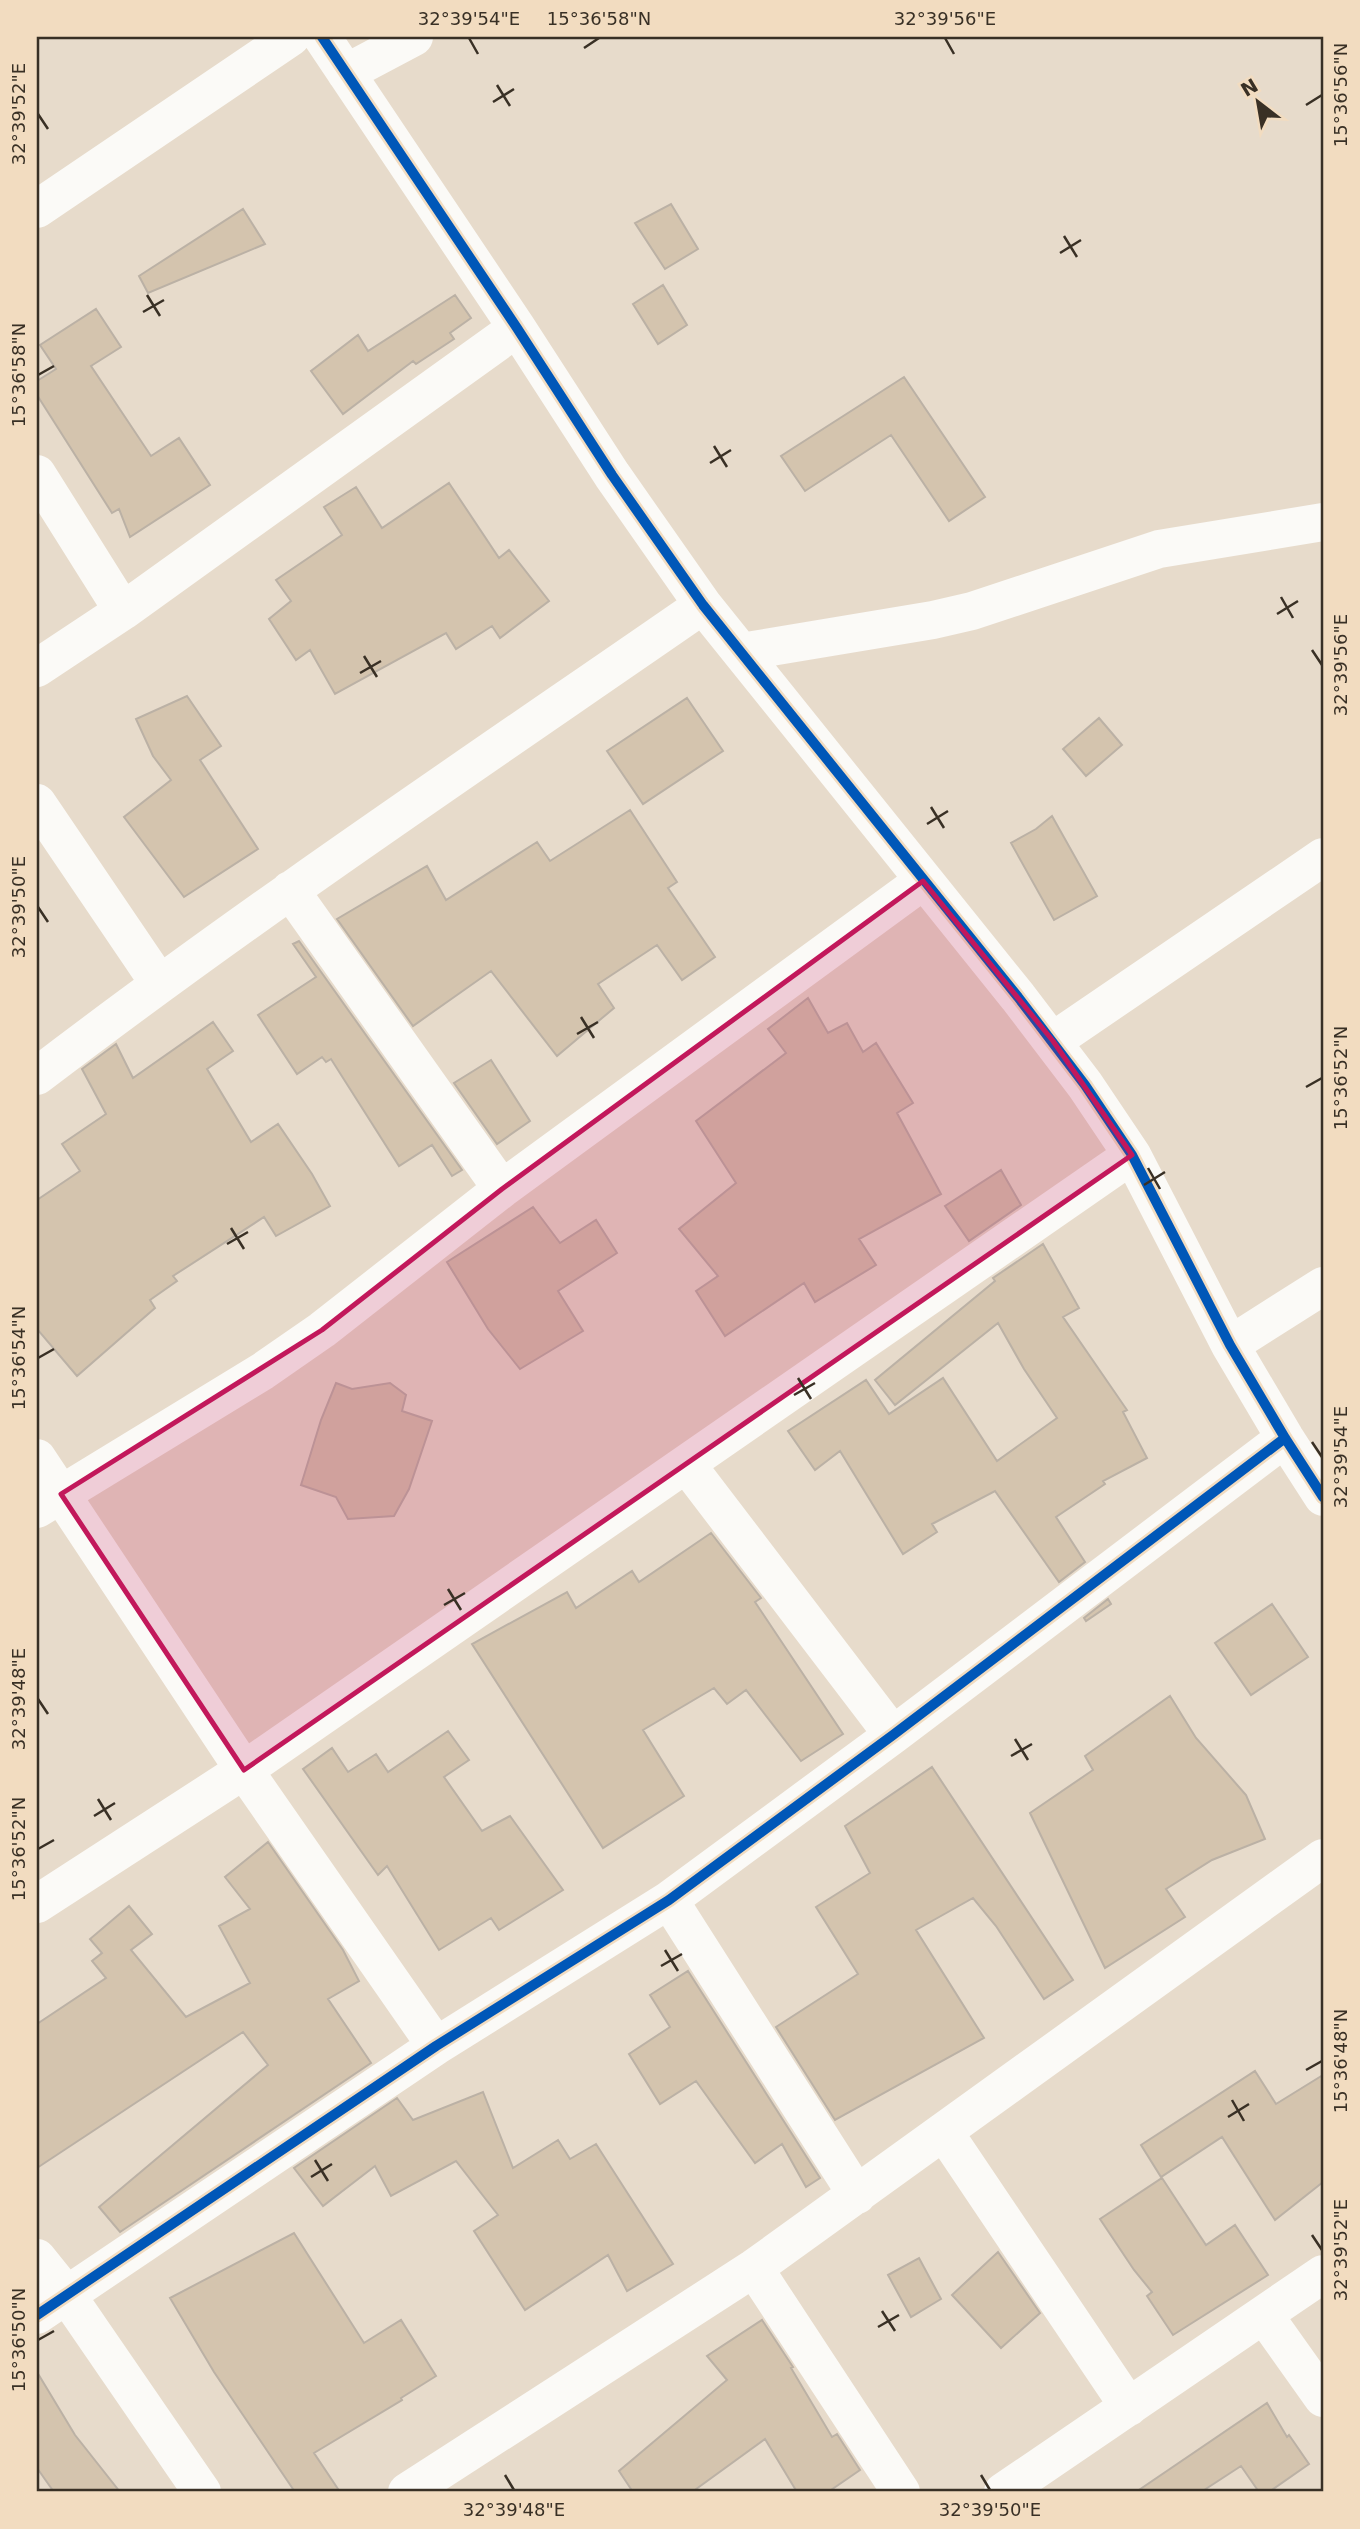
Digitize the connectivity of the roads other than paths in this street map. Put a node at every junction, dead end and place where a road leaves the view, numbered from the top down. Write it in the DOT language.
graph roads {
  1 [pos="291,37"];
  2 [pos="322,37"];
  3 [pos="414,37"];
  4 [pos="346,73"];
  5 [pos="37,209"];
  6 [pos="517,328"];
  7 [pos="37,474"];
  8 [pos="1323,522"];
  9 [pos="704,605"];
  10 [pos="123,611"];
  11 [pos="741,652"];
  12 [pos="37,668"];
  13 [pos="37,803"];
  14 [pos="1323,857"];
  15 [pos="923,881"];
  16 [pos="290,890"];
  17 [pos="159,983"];
  18 [pos="1053,1041"];
  19 [pos="37,1076"];
  20 [pos="1132,1155"];
  21 [pos="502,1189"];
  22 [pos="1323,1286"];
  23 [pos="1230,1345"];
  24 [pos="1285,1438"];
  25 [pos="37,1458"];
  26 [pos="687,1465"];
  27 [pos="1323,1497"];
  28 [pos="49,1502"];
  29 [pos="893,1735"];
  30 [pos="244,1770"];
  31 [pos="1323,1857"];
  32 [pos="669,1900"];
  33 [pos="37,1904"];
  34 [pos="436,2046"];
  35 [pos="944,2132"];
  36 [pos="857,2195"];
  37 [pos="37,2258"];
  38 [pos="754,2269"];
  39 [pos="1323,2274"];
  40 [pos="51,2304"];
  41 [pos="1264,2315"];
  42 [pos="1323,2398"];
  43 [pos="1129,2407"];
  44 [pos="202,2492"];
  45 [pos="407,2492"];
  46 [pos="901,2492"];
  47 [pos="1003,2492"];
  1 -- 5 [label="street"];
  2 -- 4 [label="street"];
  3 -- 4 [label="street"];
  4 -- 6 [label="street"];
  6 -- 9 [label="street"];
  6 -- 10 [label="street"];
  7 -- 10 [label="street"];
  8 -- 11 [label="street"];
  9 -- 11 [label="street"];
  9 -- 16 [label="street"];
  10 -- 12 [label="street"];
  11 -- 15 [label="street"];
  13 -- 17 [label="street"];
  14 -- 18 [label="street"];
  15 -- 18 [label="street"];
  15 -- 21 [label="street"];
  16 -- 17 [label="street"];
  16 -- 21 [label="street"];
  17 -- 19 [label="street"];
  18 -- 20 [label="street"];
  20 -- 23 [label="street"];
  20 -- 26 [label="street"];
  21 -- 28 [label="street"];
  22 -- 23 [label="street"];
  23 -- 24 [label="street"];
  24 -- 27 [label="street"];
  24 -- 29 [label="street"];
  25 -- 28 [label="street"];
  26 -- 29 [label="street"];
  26 -- 30 [label="street"];
  28 -- 30 [label="street"];
  29 -- 32 [label="street"];
  30 -- 33 [label="street"];
  30 -- 34 [label="street"];
  31 -- 35 [label="street"];
  32 -- 34 [label="street"];
  32 -- 36 [label="street"];
  34 -- 40 [label="street"];
  35 -- 36 [label="street"];
  35 -- 43 [label="street"];
  36 -- 38 [label="street"];
  37 -- 40 [label="street"];
  38 -- 45 [label="street"];
  38 -- 46 [label="street"];
  39 -- 41 [label="street"];
  40 -- 44 [label="street"];
  41 -- 42 [label="street"];
  41 -- 43 [label="street"];
  43 -- 47 [label="street"];
}
